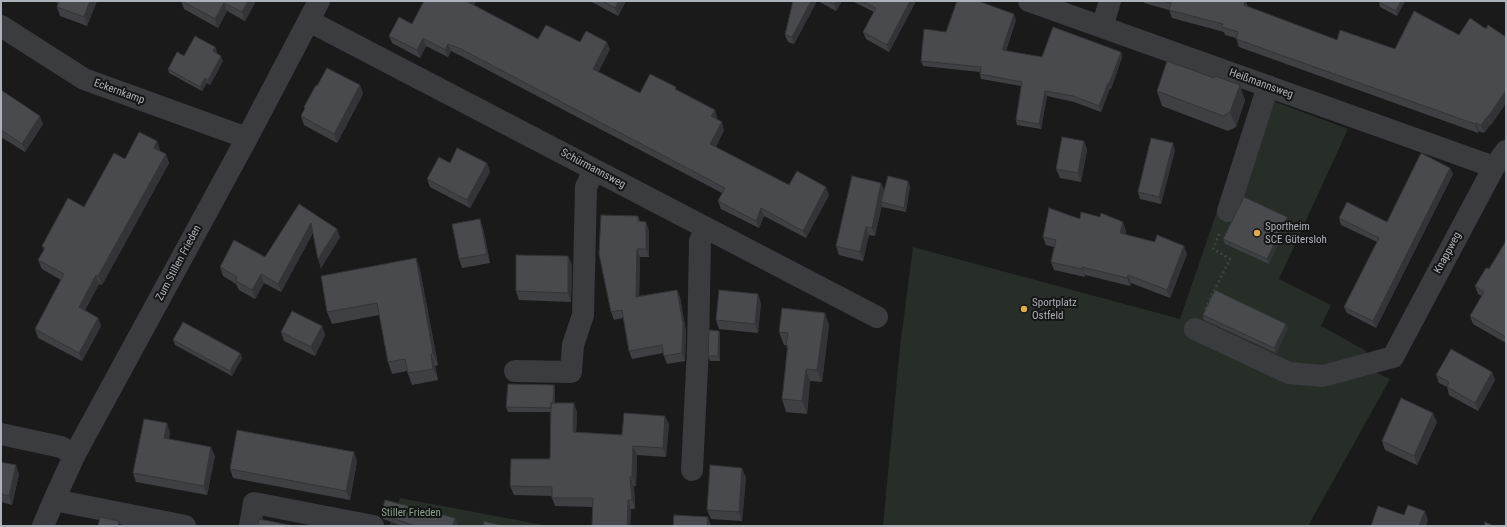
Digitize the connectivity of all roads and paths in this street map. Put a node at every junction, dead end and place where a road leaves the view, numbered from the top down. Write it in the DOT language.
graph roads {
  1 [pos="319,1"];
  2 [pos="1029,1"];
  3 [pos="1110,1"];
  4 [pos="309,21"];
  5 [pos="1,26"];
  6 [pos="1102,27"];
  7 [pos="1268,86"];
  8 [pos="247,138"];
  9 [pos="1500,159"];
  10 [pos="594,170"];
  11 [pos="1228,211"];
  12 [pos="706,228"];
  13 [pos="1213,249"];
  14 [pos="877,317"];
  15 [pos="1195,329"];
  16 [pos="515,370"];
  17 [pos="1,434"];
  18 [pos="75,454"];
  19 [pos="692,470"];
  20 [pos="54,500"];
  21 [pos="43,526"];
  22 [pos="185,526"];
  23 [pos="250,526"];
  24 [pos="374,526"];
  1 -- 4 [label="street, Zum Stillen Frieden"];
  2 -- 6 [label="street, Heißmannsweg"];
  3 -- 6 [label="street"];
  4 -- 8 [label="street, Zum Stillen Frieden"];
  4 -- 10 [label="street, Schürmannsweg"];
  5 -- 8 [label="street, Eckernkamp"];
  6 -- 7 [label="street, Heißmannsweg"];
  7 -- 9 [label="street, Heißmannsweg"];
  7 -- 11 [label="street"];
  8 -- 18 [label="street, Zum Stillen Frieden"];
  9 -- 15 [label="street, Knappweg"];
  10 -- 12 [label="street, Schürmannsweg"];
  10 -- 16 [label="street"];
  12 -- 14 [label="street, Schürmannsweg"];
  12 -- 19 [label="street"];
  13 -- 15 [label="path"];
  17 -- 18 [label="street"];
  18 -- 20 [label="street, Zum Stillen Frieden"];
  20 -- 21 [label="street, Zum Stillen Frieden"];
  20 -- 22 [label="street"];
  23 -- 24 [label="street"];
}
